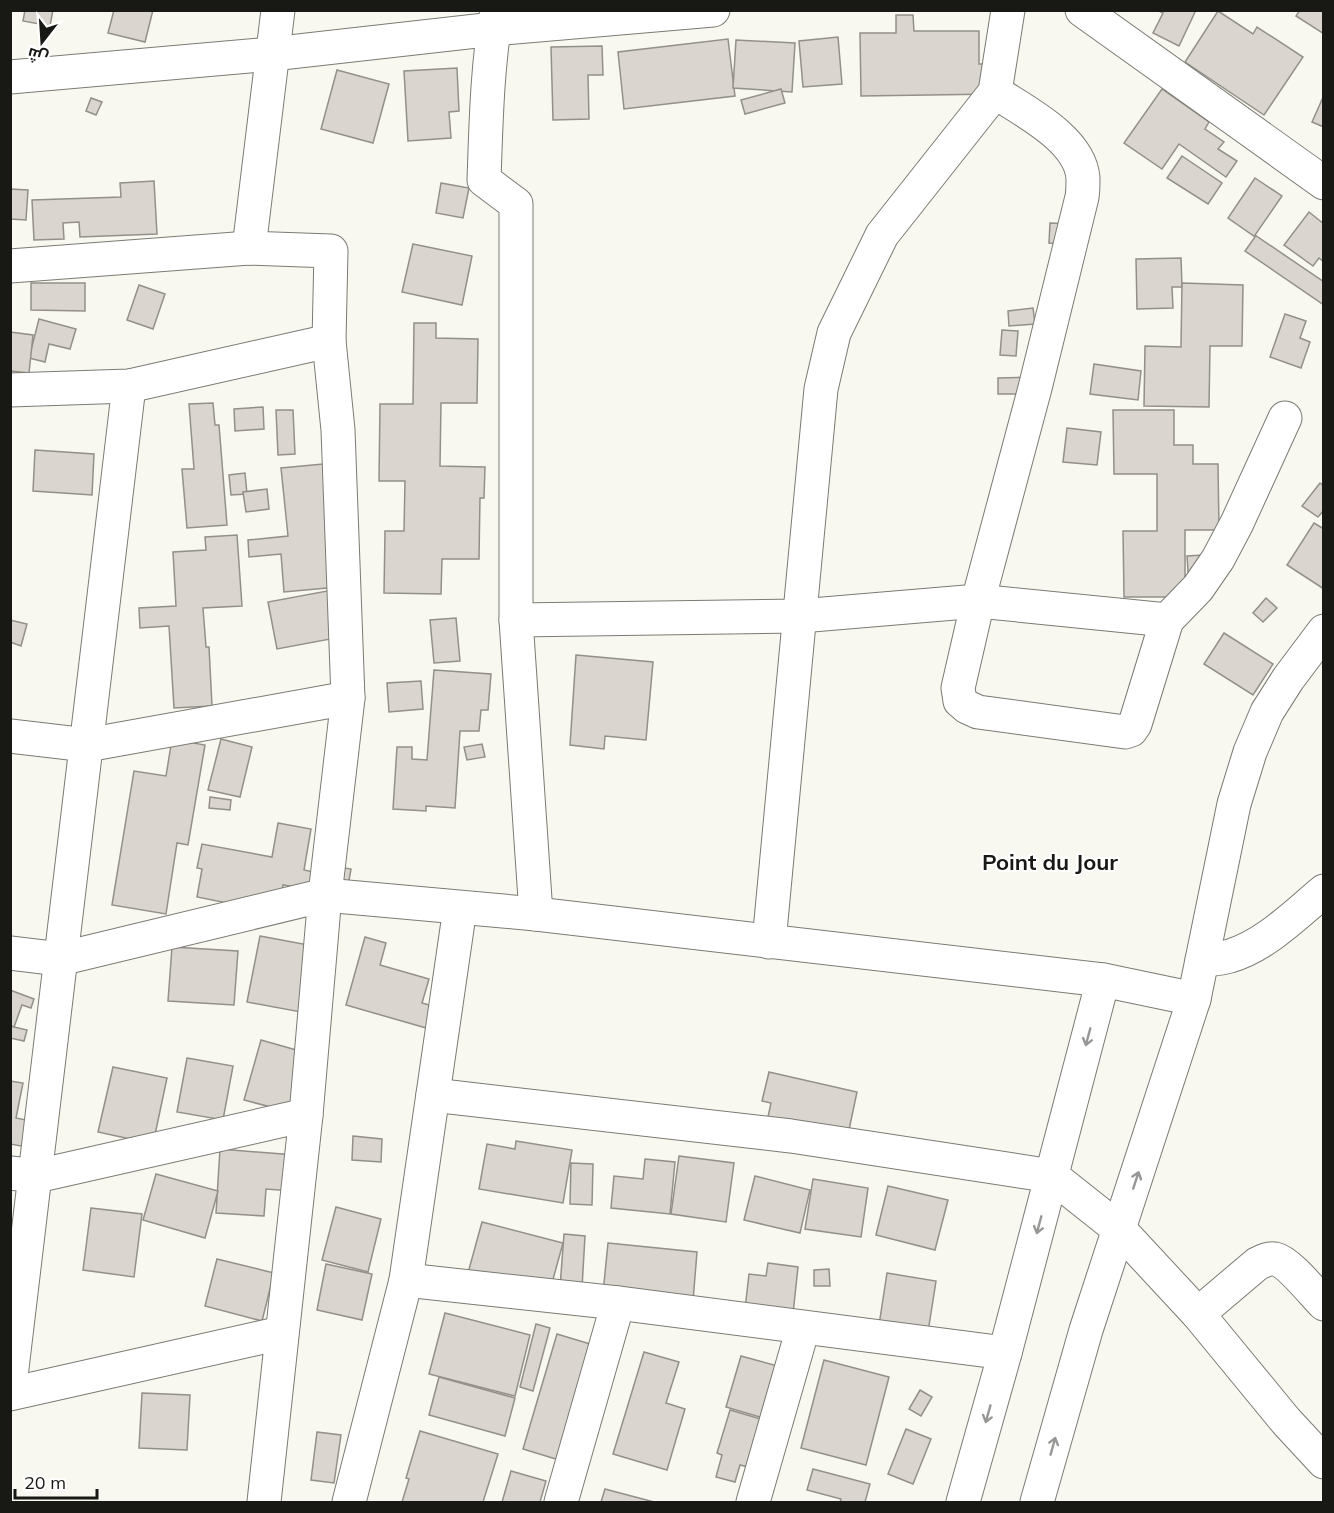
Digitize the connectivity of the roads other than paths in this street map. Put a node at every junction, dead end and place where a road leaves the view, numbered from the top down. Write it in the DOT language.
graph roads {
  1 [pos="278,10"];
  2 [pos="713,10"];
  3 [pos="1008,10"];
  4 [pos="1082,10"];
  5 [pos="496,20"];
  6 [pos="272,54"];
  7 [pos="10,77"];
  8 [pos="995,92"];
  9 [pos="1323,183"];
  10 [pos="249,248"];
  11 [pos="10,266"];
  12 [pos="329,341"];
  13 [pos="129,386"];
  14 [pos="10,390"];
  15 [pos="1285,418"];
  16 [pos="978,601"];
  17 [pos="800,616"];
  18 [pos="516,620"];
  19 [pos="1167,620"];
  20 [pos="1323,631"];
  21 [pos="348,698"];
  22 [pos="10,736"];
  23 [pos="87,745"];
  24 [pos="1323,891"];
  25 [pos="325,895"];
  26 [pos="460,908"];
  27 [pos="536,914"];
  28 [pos="769,942"];
  29 [pos="10,953"];
  30 [pos="60,959"];
  31 [pos="1202,960"];
  32 [pos="1103,980"];
  33 [pos="1194,999"];
  34 [pos="434,1095"];
  35 [pos="306,1115"];
  36 [pos="24,1174"];
  37 [pos="1052,1176"];
  38 [pos="1120,1230"];
  39 [pos="406,1280"];
  40 [pos="618,1303"];
  41 [pos="1323,1304"];
  42 [pos="1198,1314"];
  43 [pos="803,1328"];
  44 [pos="281,1333"];
  45 [pos="1005,1353"];
  46 [pos="10,1385"];
  47 [pos="10,1394"];
  48 [pos="1323,1462"];
  49 [pos="264,1503"];
  50 [pos="349,1503"];
  51 [pos="561,1503"];
  52 [pos="753,1503"];
  53 [pos="963,1503"];
  54 [pos="1037,1503"];
  1 -- 6 [label="street"];
  2 -- 5 [label="street"];
  3 -- 8 [label="street"];
  4 -- 9 [label="street"];
  5 -- 6 [label="street"];
  5 -- 18 [label="street"];
  6 -- 7 [label="street"];
  6 -- 10 [label="street"];
  8 -- 16 [label="street"];
  8 -- 17 [label="street"];
  10 -- 11 [label="street"];
  10 -- 12 [label="street"];
  12 -- 13 [label="street"];
  12 -- 21 [label="street"];
  13 -- 14 [label="street"];
  13 -- 23 [label="street"];
  15 -- 19 [label="street"];
  16 -- 17 [label="street"];
  16 -- 19 [label="street"];
  16 -- 19 [label="street"];
  17 -- 18 [label="street"];
  17 -- 28 [label="street"];
  18 -- 27 [label="street"];
  20 -- 31 [label="street"];
  21 -- 23 [label="street"];
  21 -- 25 [label="street"];
  22 -- 23 [label="street"];
  23 -- 30 [label="street"];
  24 -- 31 [label="street"];
  25 -- 26 [label="street"];
  25 -- 30 [label="street"];
  25 -- 35 [label="street"];
  26 -- 27 [label="street"];
  26 -- 34 [label="street"];
  27 -- 28 [label="street"];
  28 -- 32 [label="street"];
  29 -- 30 [label="street"];
  30 -- 36 [label="street"];
  31 -- 33 [label="street"];
  32 -- 33 [label="street"];
  32 -- 37 [label="street, one-way"];
  38 -- 33 [label="street, one-way"];
  34 -- 37 [label="street"];
  34 -- 39 [label="street"];
  35 -- 36 [label="street"];
  35 -- 44 [label="street"];
  36 -- 46 [label="street"];
  37 -- 38 [label="street"];
  37 -- 45 [label="street, one-way"];
  38 -- 42 [label="street"];
  54 -- 38 [label="street, one-way"];
  39 -- 40 [label="street"];
  39 -- 50 [label="street"];
  40 -- 43 [label="street"];
  40 -- 51 [label="street"];
  41 -- 42 [label="street"];
  42 -- 48 [label="street"];
  43 -- 45 [label="street"];
  43 -- 52 [label="street"];
  44 -- 47 [label="street"];
  44 -- 49 [label="street"];
  45 -- 53 [label="street, one-way"];
}
